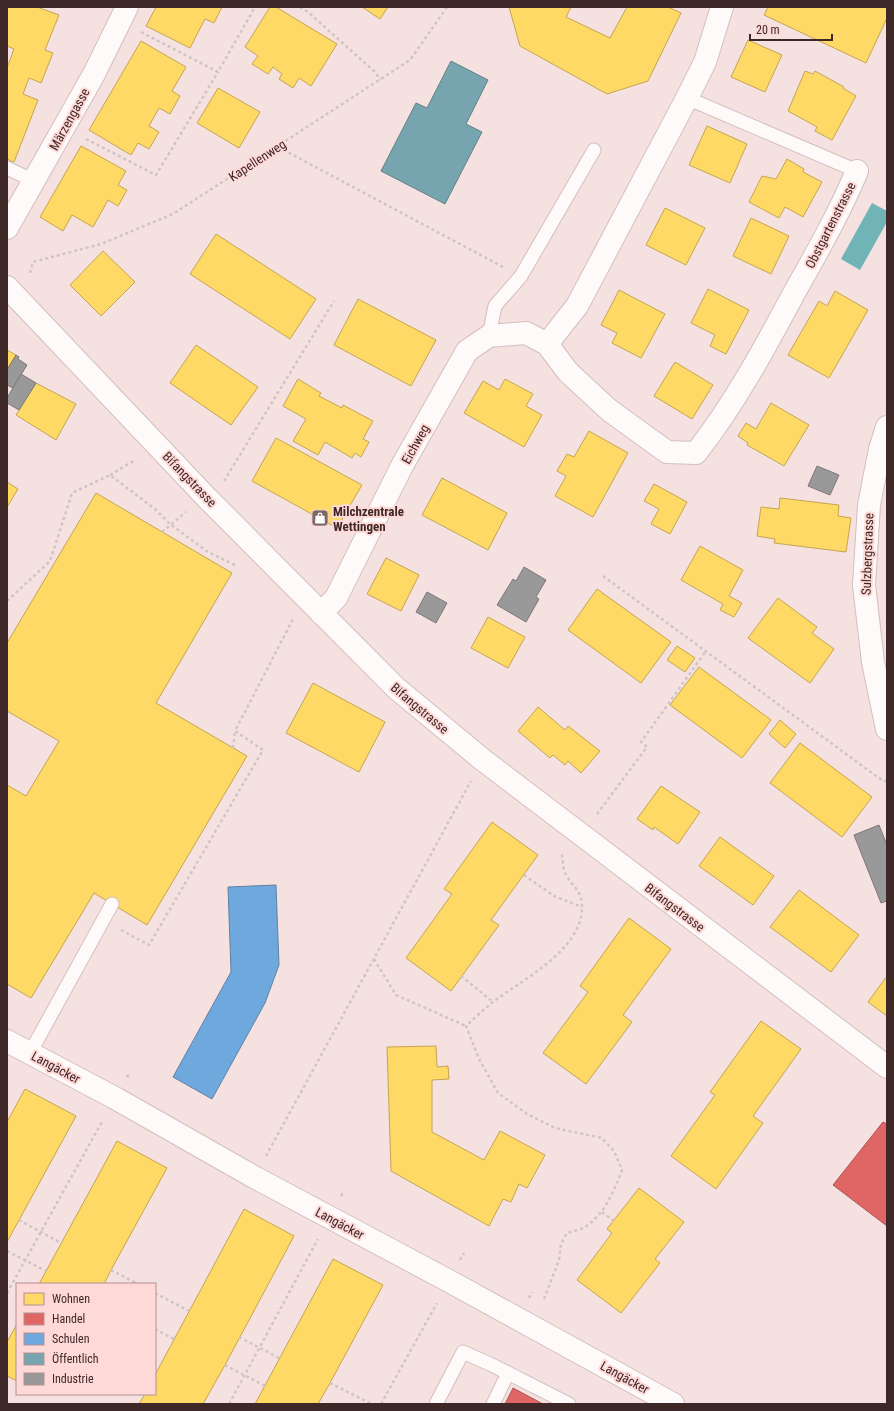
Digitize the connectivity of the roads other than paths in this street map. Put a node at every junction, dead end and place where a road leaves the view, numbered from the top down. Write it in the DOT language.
graph roads {
  1 [pos="722,7"];
  2 [pos="123,15"];
  3 [pos="687,98"];
  4 [pos="594,150"];
  5 [pos="7,168"];
  6 [pos="857,171"];
  7 [pos="34,182"];
  8 [pos="7,228"];
  9 [pos="7,287"];
  10 [pos="489,336"];
  11 [pos="548,344"];
  12 [pos="887,427"];
  13 [pos="321,613"];
  14 [pos="887,729"];
  15 [pos="112,904"];
  16 [pos="7,1041"];
  17 [pos="30,1053"];
  18 [pos="887,1067"];
  19 [pos="508,1373"];
  20 [pos="436,1404"];
  21 [pos="492,1404"];
  22 [pos="569,1404"];
  23 [pos="673,1404"];
  1 -- 3 [label="street"];
  2 -- 7 [label="street, Märzengasse"];
  3 -- 6 [label="lane, Obstgartenstrasse"];
  3 -- 11 [label="street"];
  4 -- 10 [label="lane"];
  5 -- 7 [label="lane"];
  6 -- 11 [label="street, Obstgartenstrasse"];
  7 -- 8 [label="street, Märzengasse"];
  9 -- 13 [label="street, Bifangstrasse"];
  10 -- 11 [label="street, Eichweg"];
  10 -- 13 [label="street, Eichweg"];
  12 -- 14 [label="street, Sulzbergstrasse"];
  13 -- 18 [label="street, Bifangstrasse"];
  15 -- 17 [label="lane"];
  16 -- 17 [label="street, Langäcker"];
  17 -- 23 [label="street, Langäcker"];
  19 -- 20 [label="lane"];
  19 -- 21 [label="lane"];
  19 -- 22 [label="lane"];
}
